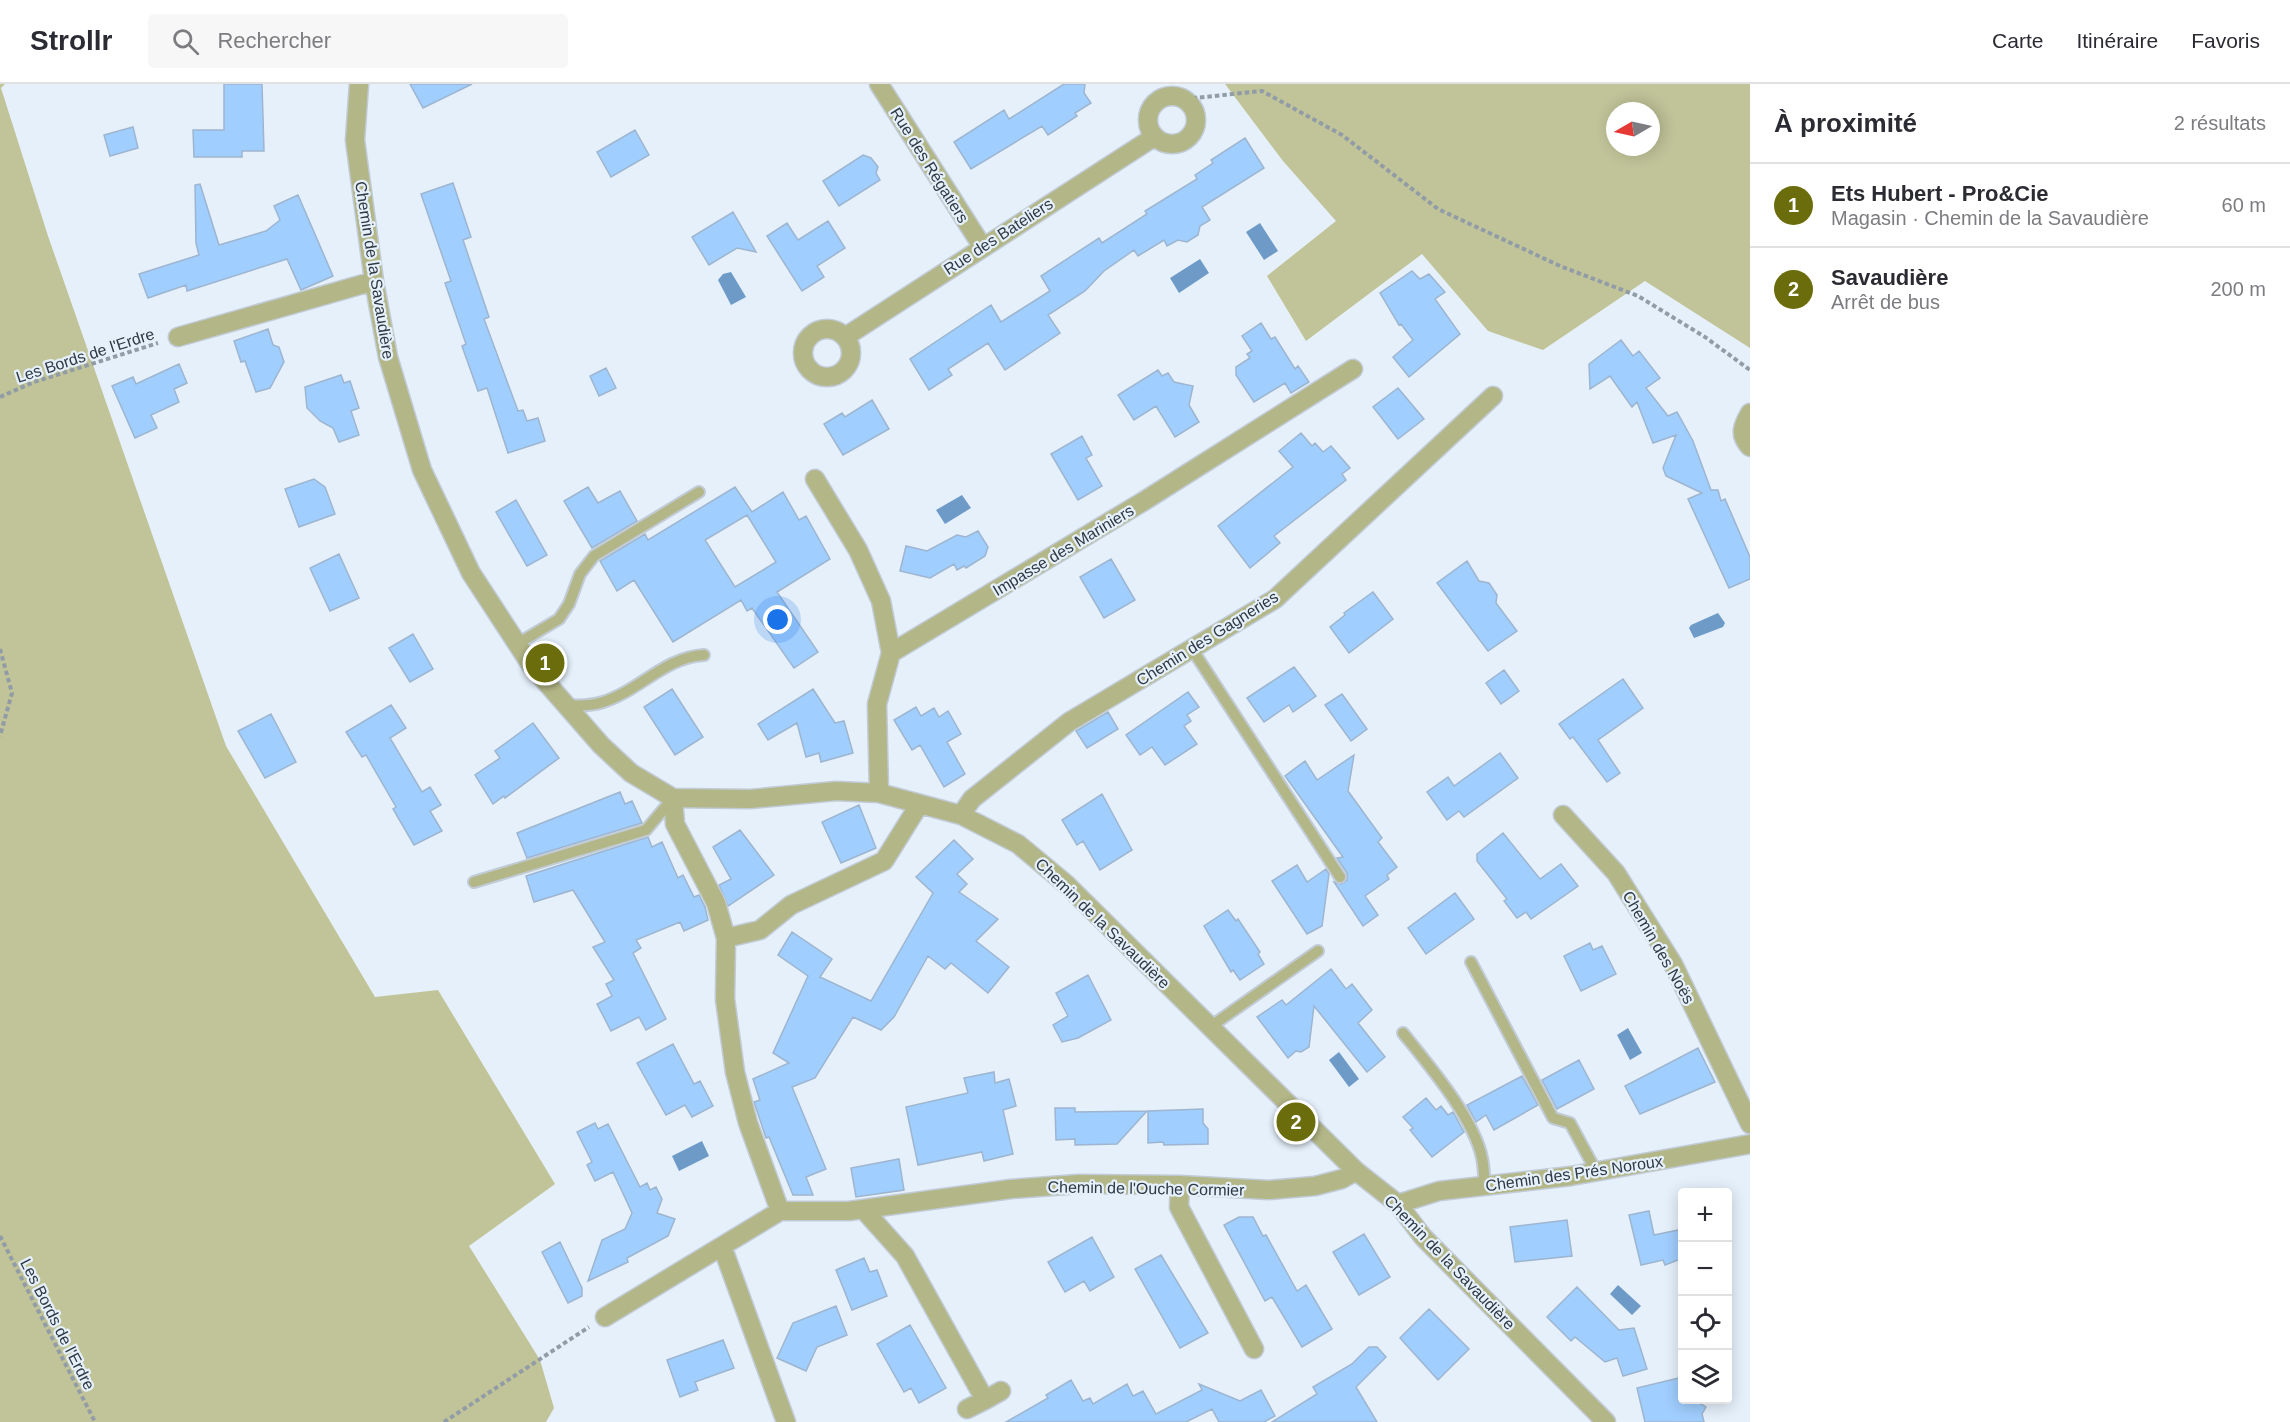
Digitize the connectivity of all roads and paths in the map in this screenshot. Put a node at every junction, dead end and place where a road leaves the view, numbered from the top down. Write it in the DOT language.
graph roads {
  1 [pos="359,84"];
  2 [pos="879,84"];
  3 [pos="1185,99"];
  4 [pos="1154,137"];
  5 [pos="982,246"];
  6 [pos="374,281"];
  7 [pos="178,337"];
  8 [pos="844,337"];
  9 [pos="1353,369"];
  10 [pos="1750,370"];
  11 [pos="1493,396"];
  12 [pos="0,397"];
  13 [pos="1750,413"];
  14 [pos="1750,447"];
  15 [pos="814,479"];
  16 [pos="699,492"];
  17 [pos="517,644"];
  18 [pos="0,649"];
  19 [pos="1192,649"];
  20 [pos="891,653"];
  21 [pos="704,655"];
  22 [pos="0,668"];
  23 [pos="7,670"];
  24 [pos="566,705"];
  25 [pos="0,736"];
  26 [pos="879,793"];
  27 [pos="673,798"];
  28 [pos="919,806"];
  29 [pos="961,814"];
  30 [pos="1563,815"];
  31 [pos="1340,877"];
  32 [pos="474,882"];
  33 [pos="726,938"];
  34 [pos="1318,951"];
  35 [pos="1471,962"];
  36 [pos="1210,1027"];
  37 [pos="1403,1033"];
  38 [pos="1750,1124"];
  39 [pos="1750,1144"];
  40 [pos="1356,1171"];
  41 [pos="1596,1171"];
  42 [pos="1180,1185"];
  43 [pos="1485,1186"];
  44 [pos="1398,1204"];
  45 [pos="863,1209"];
  46 [pos="780,1211"];
  47 [pos="0,1236"];
  48 [pos="722,1246"];
  49 [pos="605,1317"];
  50 [pos="1254,1348"];
  51 [pos="1001,1391"];
  52 [pos="985,1400"];
  53 [pos="967,1409"];
  54 [pos="95,1422"];
  55 [pos="444,1422"];
  56 [pos="786,1422"];
  57 [pos="1606,1422"];
  1 -- 6 [label="street, Chemin de la Savaudière"];
  2 -- 5 [label="street, Rue des Régatiers"];
  3 -- 4 [label="street"];
  3 -- 4 [label="street"];
  3 -- 10 [label="path"];
  4 -- 5 [label="street, Rue des Bateliers"];
  5 -- 8 [label="street, Rue des Bateliers"];
  6 -- 7 [label="street"];
  6 -- 17 [label="street, Chemin de la Savaudière"];
  7 -- 12 [label="path, Les Bords de l'Erdre"];
  9 -- 20 [label="street, Impasse des Mariniers"];
  11 -- 19 [label="street, Chemin des Gagneries"];
  13 -- 14 [label="street"];
  15 -- 20 [label="street"];
  16 -- 17 [label="lane"];
  17 -- 24 [label="street, Chemin de la Savaudière"];
  18 -- 23 [label="path"];
  19 -- 29 [label="street, Chemin des Gagneries"];
  19 -- 31 [label="lane"];
  20 -- 26 [label="street"];
  21 -- 24 [label="lane"];
  22 -- 23 [label="path"];
  23 -- 25 [label="path"];
  24 -- 27 [label="street, Chemin de la Savaudière"];
  26 -- 27 [label="street, Chemin de la Savaudière"];
  26 -- 28 [label="street, Chemin de la Savaudière"];
  27 -- 32 [label="lane"];
  27 -- 33 [label="street"];
  28 -- 29 [label="street, Chemin de la Savaudière"];
  28 -- 33 [label="street"];
  29 -- 36 [label="street, Chemin de la Savaudière"];
  30 -- 38 [label="street, Chemin des Noës"];
  33 -- 46 [label="street"];
  34 -- 36 [label="lane"];
  35 -- 41 [label="lane"];
  36 -- 40 [label="street, Chemin de la Savaudière"];
  37 -- 43 [label="lane"];
  39 -- 41 [label="street, Chemin des Prés Noroux"];
  40 -- 42 [label="street, Chemin de l'Ouche Cormier"];
  40 -- 44 [label="street, Chemin de la Savaudière"];
  41 -- 43 [label="street, Chemin des Prés Noroux"];
  42 -- 45 [label="street, Chemin de l'Ouche Cormier"];
  42 -- 50 [label="street"];
  43 -- 44 [label="street, Chemin des Prés Noroux"];
  44 -- 57 [label="street, Chemin de la Savaudière"];
  45 -- 46 [label="street, Chemin de l'Ouche Cormier"];
  45 -- 52 [label="street"];
  46 -- 48 [label="street, Chemin de l'Ouche Cormier"];
  47 -- 54 [label="path, Les Bords de l'Erdre"];
  48 -- 49 [label="street, Chemin de l'Ouche Cormier"];
  48 -- 56 [label="street"];
  49 -- 55 [label="path"];
  51 -- 52 [label="street"];
  52 -- 53 [label="street"];
}
